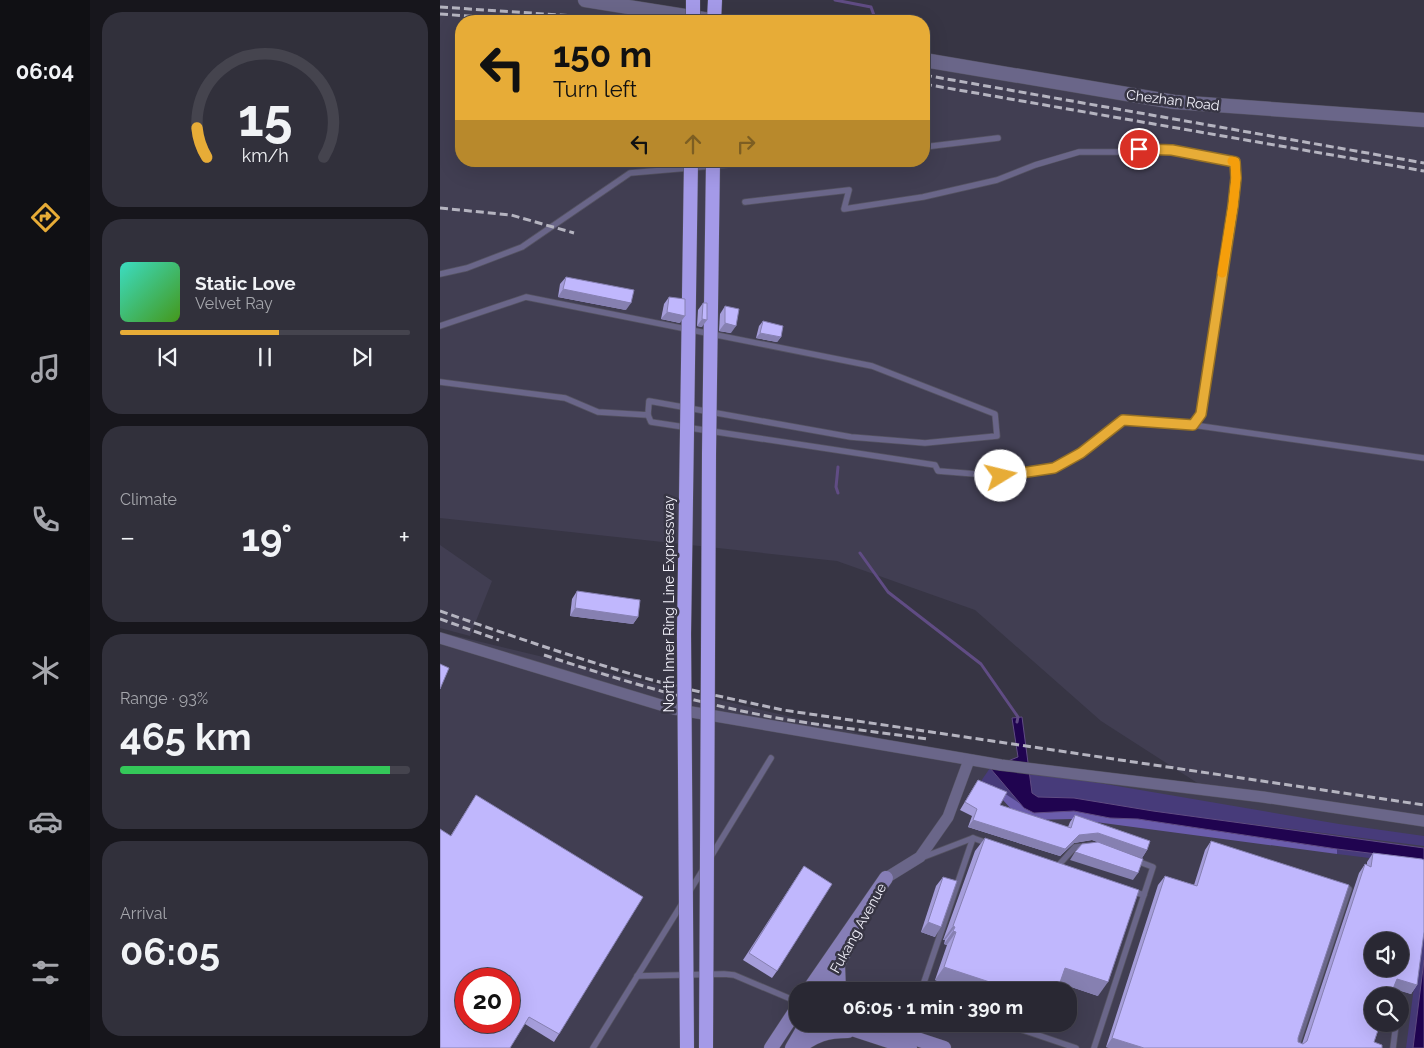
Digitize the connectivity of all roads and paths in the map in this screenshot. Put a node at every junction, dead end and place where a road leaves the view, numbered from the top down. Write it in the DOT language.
graph roads {
  1 [pos="585,0"];
  2 [pos="693,0"];
  3 [pos="715,0"];
  4 [pos="678,15"];
  5 [pos="693,15"];
  6 [pos="715,15"];
  7 [pos="930,61"];
  8 [pos="1424,120"];
  9 [pos="998,138"];
  10 [pos="930,146"];
  11 [pos="691,167"];
  12 [pos="700,167"];
  13 [pos="712,167"];
  14 [pos="745,202"];
  15 [pos="440,274"];
  16 [pos="440,326"];
  17 [pos="440,382"];
  18 [pos="648,416"];
  19 [pos="1193,425"];
  20 [pos="1424,458"];
  21 [pos="440,638"];
  22 [pos="772,758"];
  23 [pos="968,760"];
  24 [pos="1424,821"];
  25 [pos="973,838"];
  26 [pos="992,845"];
  27 [pos="1093,845"];
  28 [pos="1127,857"];
  29 [pos="915,860"];
  30 [pos="1048,864"];
  31 [pos="1057,867"];
  32 [pos="1066,870"];
  33 [pos="886,878"];
  34 [pos="1340,885"];
  35 [pos="1126,890"];
  36 [pos="1144,895"];
  37 [pos="838,965"];
  38 [pos="637,976"];
  39 [pos="814,982"];
  40 [pos="829,982"];
  41 [pos="839,982"];
  42 [pos="924,982"];
  43 [pos="789,998"];
  44 [pos="789,1021"];
  45 [pos="801,1032"];
  46 [pos="828,1032"];
  47 [pos="874,1032"];
  48 [pos="881,1032"];
  49 [pos="1029,1032"];
  50 [pos="1395,1032"];
  51 [pos="593,1048"];
  52 [pos="686,1048"];
  53 [pos="706,1048"];
  54 [pos="771,1048"];
  55 [pos="792,1048"];
  56 [pos="798,1048"];
  57 [pos="910,1048"];
  58 [pos="944,1048"];
  59 [pos="1076,1048"];
  60 [pos="1094,1048"];
  61 [pos="1296,1048"];
  62 [pos="1393,1048"];
  1 -- 4 [label="street"];
  2 -- 5 [label="highway, bridge"];
  3 -- 6 [label="highway, bridge"];
  7 -- 8 [label="street, Chezhan Road"];
  9 -- 10 [label="lane"];
  11 -- 52 [label="highway, North Inner Ring Line Expressway, bridge"];
  12 -- 15 [label="lane"];
  13 -- 53 [label="highway, bridge"];
  14 -- 19 [label="lane"];
  16 -- 18 [label="lane"];
  17 -- 18 [label="lane"];
  18 -- 19 [label="lane"];
  19 -- 20 [label="lane"];
  21 -- 23 [label="street"];
  22 -- 38 [label="lane"];
  23 -- 24 [label="street"];
  23 -- 29 [label="street"];
  25 -- 26 [label="lane"];
  25 -- 29 [label="lane"];
  25 -- 42 [label="lane"];
  27 -- 31 [label="lane"];
  28 -- 36 [label="lane"];
  29 -- 33 [label="street"];
  30 -- 31 [label="lane"];
  31 -- 32 [label="lane"];
  33 -- 37 [label="main road, Fukang Avenue"];
  33 -- 39 [label="main road, Fukang Avenue"];
  34 -- 61 [label="lane"];
  35 -- 36 [label="lane"];
  36 -- 60 [label="lane"];
  37 -- 40 [label="main road, Fukang Avenue"];
  37 -- 41 [label="main road"];
  38 -- 43 [label="lane"];
  38 -- 51 [label="lane"];
  44 -- 54 [label="main road"];
  45 -- 55 [label="main road"];
  46 -- 56 [label="main road"];
  47 -- 57 [label="main road"];
  48 -- 58 [label="main road"];
  49 -- 59 [label="lane"];
  50 -- 62 [label="lane"];
}
